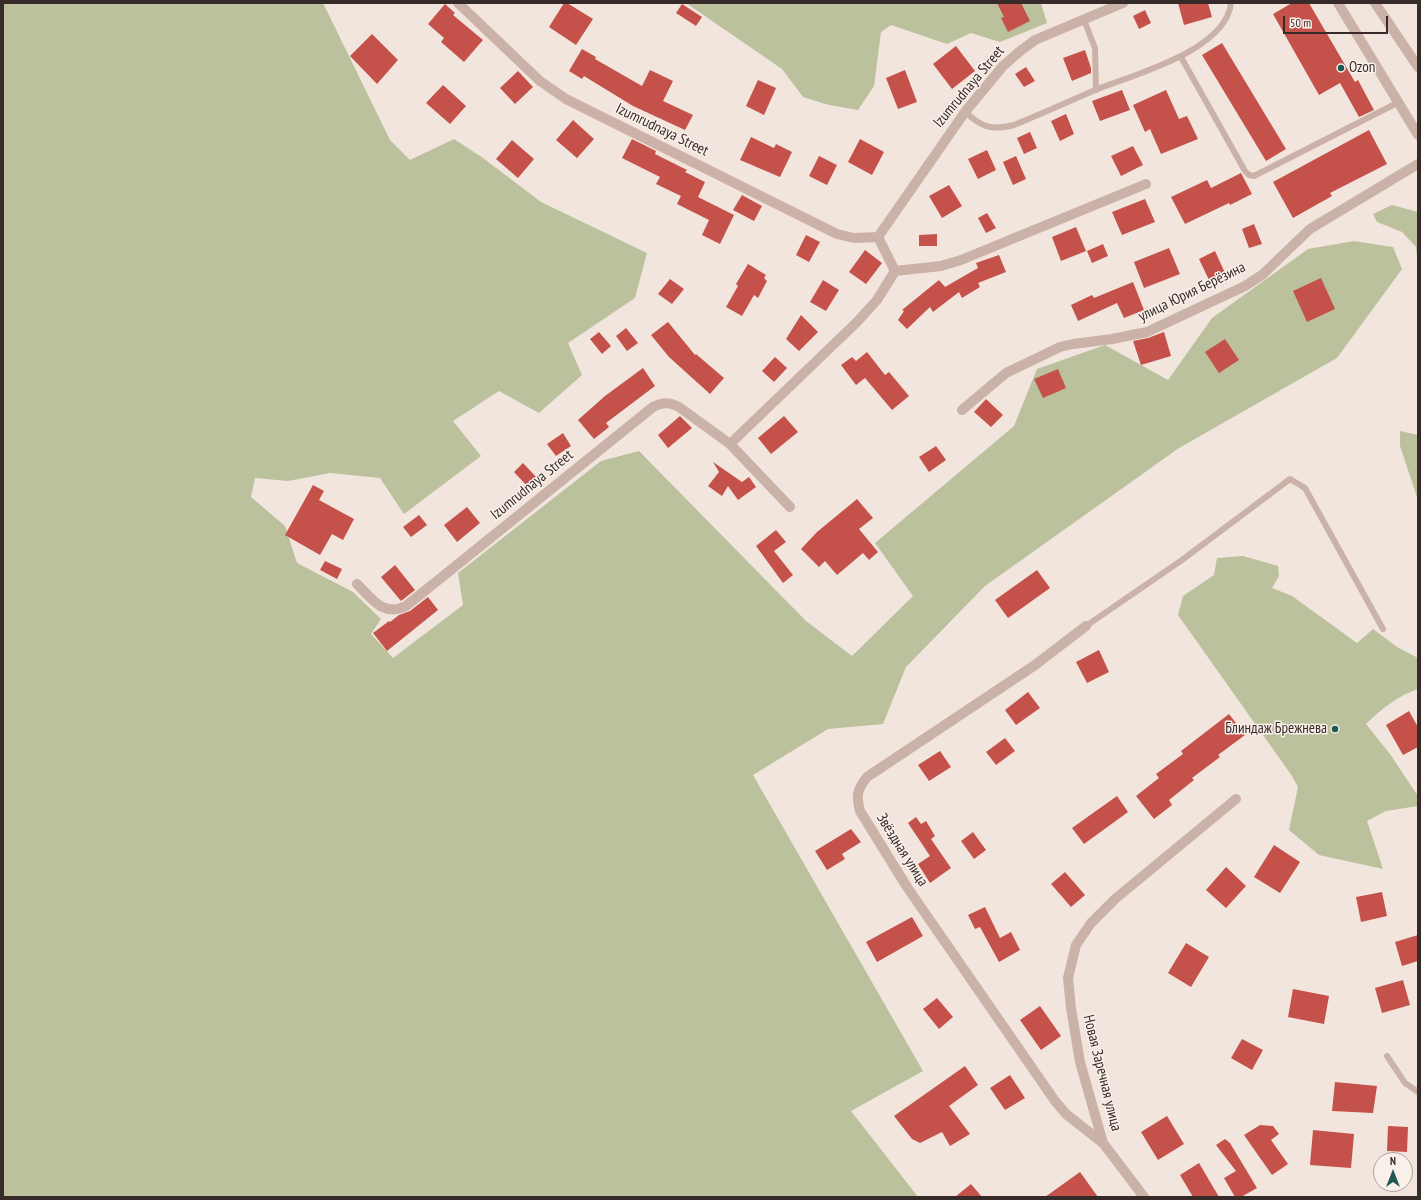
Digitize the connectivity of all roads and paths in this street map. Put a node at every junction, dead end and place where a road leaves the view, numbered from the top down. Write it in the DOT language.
graph roads {
  1 [pos="458,3"];
  2 [pos="1123,3"];
  3 [pos="1231,3"];
  4 [pos="1338,3"];
  5 [pos="1375,3"];
  6 [pos="1084,20"];
  7 [pos="1181,57"];
  8 [pos="1418,67"];
  9 [pos="1096,90"];
  10 [pos="1397,103"];
  11 [pos="965,112"];
  12 [pos="1418,135"];
  13 [pos="1418,164"];
  14 [pos="1146,184"];
  15 [pos="878,237"];
  16 [pos="895,271"];
  17 [pos="962,410"];
  18 [pos="730,444"];
  19 [pos="790,507"];
  20 [pos="357,584"];
  21 [pos="1086,626"];
  22 [pos="1383,629"];
  23 [pos="1236,799"];
  24 [pos="1387,1056"];
  25 [pos="1418,1092"];
  26 [pos="1103,1143"];
  27 [pos="1144,1197"];
  1 -- 15 [label="street, Izumrudnaya Street"];
  2 -- 6 [label="street, Izumrudnaya Street"];
  3 -- 7 [label="lane"];
  4 -- 10 [label="street"];
  5 -- 8 [label="street"];
  6 -- 9 [label="lane"];
  6 -- 11 [label="street, Izumrudnaya Street"];
  7 -- 9 [label="lane"];
  7 -- 10 [label="lane"];
  9 -- 11 [label="lane"];
  10 -- 12 [label="street"];
  11 -- 15 [label="street, Izumrudnaya Street"];
  13 -- 17 [label="street, улица Юрия Берёзина"];
  14 -- 16 [label="street"];
  15 -- 16 [label="street"];
  16 -- 18 [label="street"];
  18 -- 19 [label="street, Izumrudnaya Street"];
  18 -- 20 [label="street, Izumrudnaya Street"];
  21 -- 22 [label="lane"];
  21 -- 26 [label="street, Звёздная улица"];
  23 -- 26 [label="street, Новая Заречная улица"];
  24 -- 25 [label="lane"];
  26 -- 27 [label="street, Новая Заречная улица"];
}
